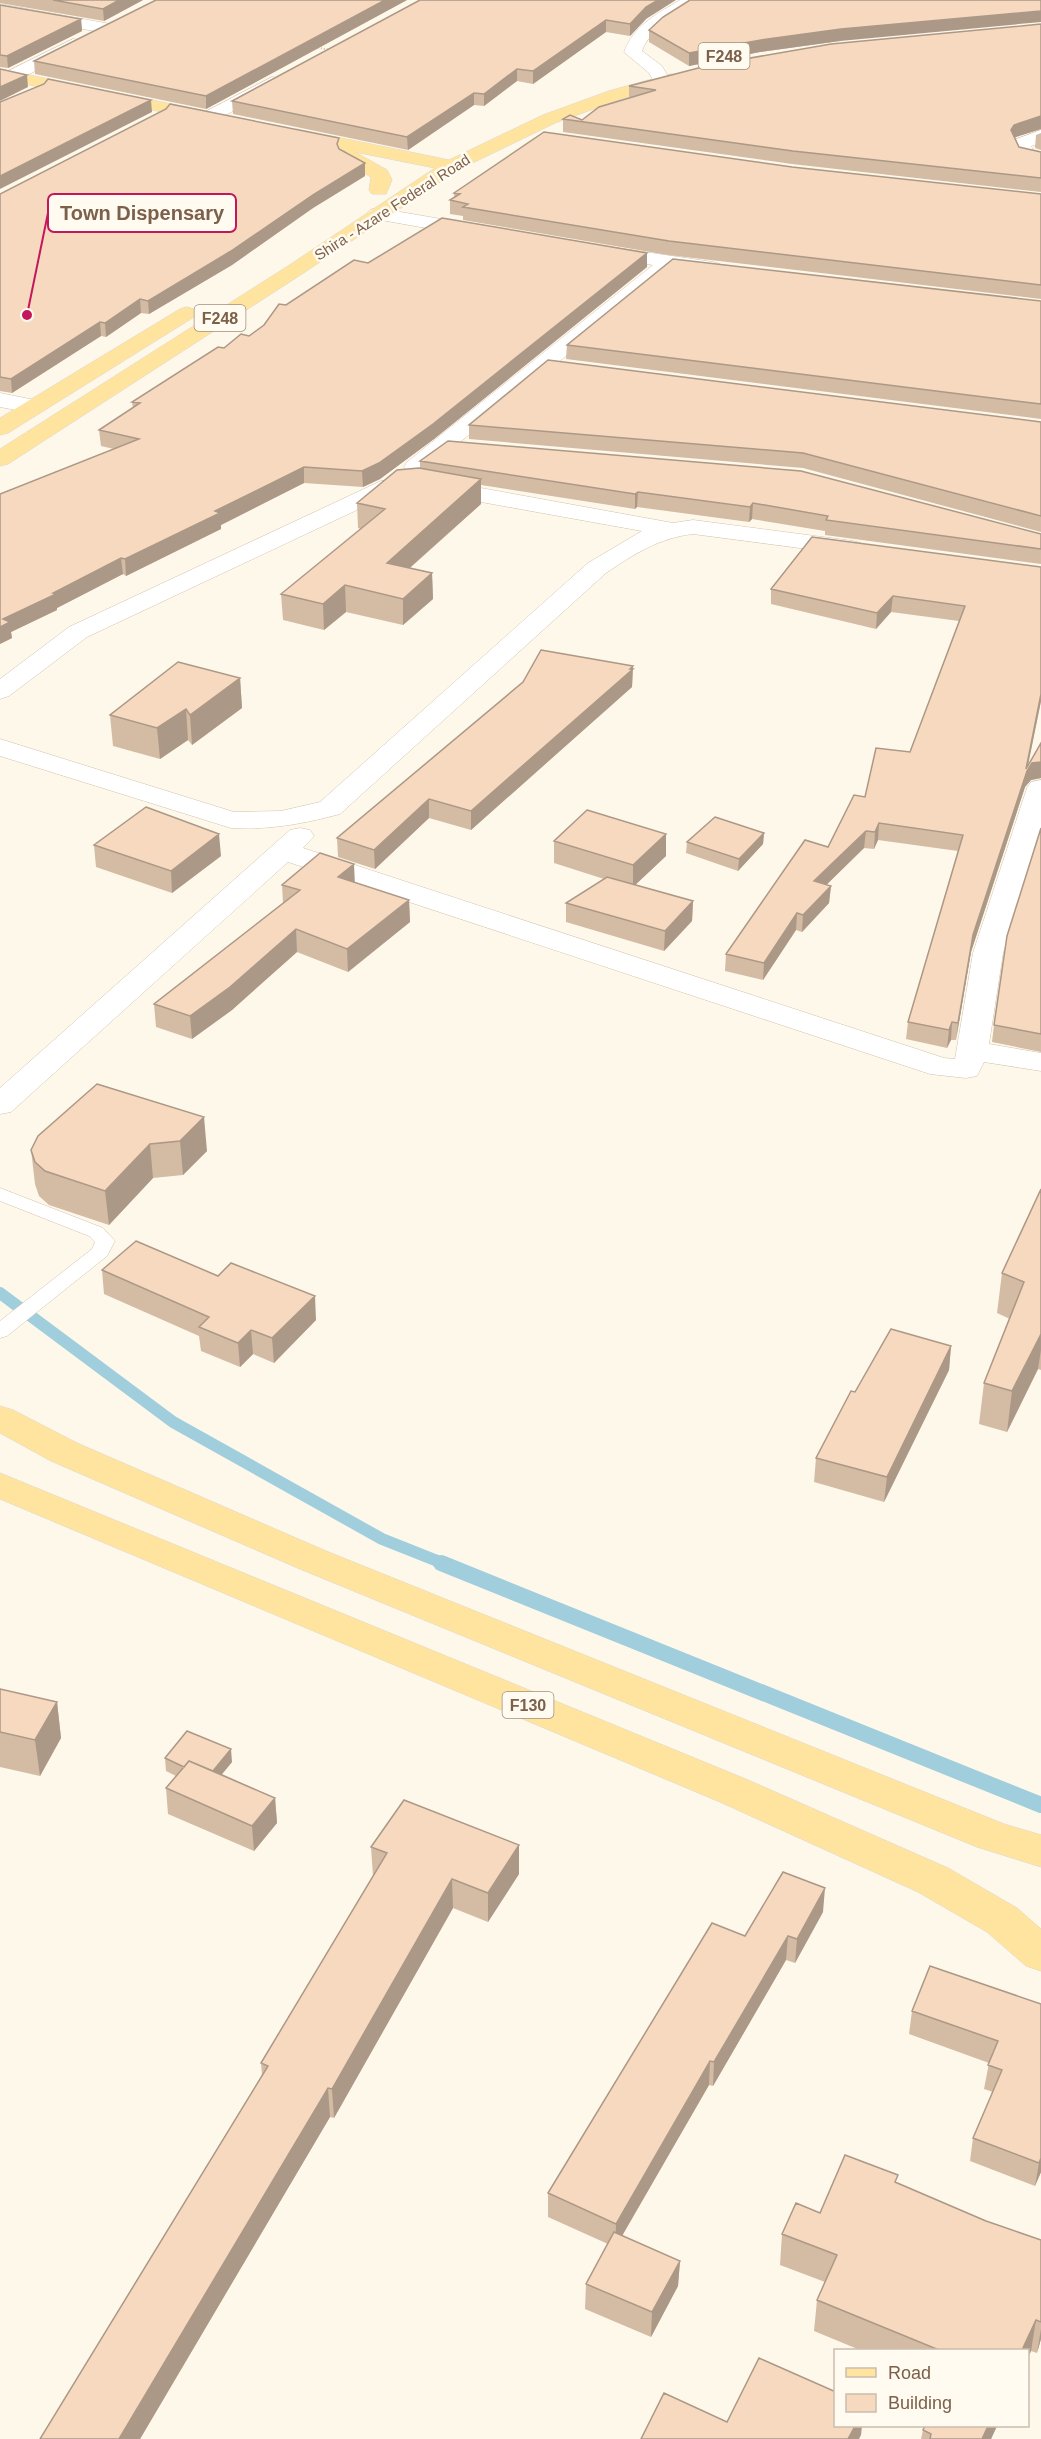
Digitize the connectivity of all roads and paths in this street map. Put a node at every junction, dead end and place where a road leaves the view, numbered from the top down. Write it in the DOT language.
graph roads {
  1 [pos="35,0"];
  2 [pos="692,0"];
  3 [pos="6,10"];
  4 [pos="308,46"];
  5 [pos="330,50"];
  6 [pos="681,71"];
  7 [pos="659,75"];
  8 [pos="4,77"];
  9 [pos="220,122"];
  10 [pos="496,125"];
  11 [pos="516,134"];
  12 [pos="278,136"];
  13 [pos="1041,136"];
  14 [pos="550,138"];
  15 [pos="352,152"];
  16 [pos="1041,159"];
  17 [pos="433,160"];
  18 [pos="379,190"];
  19 [pos="377,214"];
  20 [pos="494,234"];
  21 [pos="586,249"];
  22 [pos="668,262"];
  23 [pos="738,271"];
  24 [pos="250,275"];
  25 [pos="201,305"];
  26 [pos="543,365"];
  27 [pos="566,368"];
  28 [pos="0,400"];
  29 [pos="32,406"];
  30 [pos="0,428"];
  31 [pos="443,446"];
  32 [pos="478,449"];
  33 [pos="0,459"];
  34 [pos="389,486"];
  35 [pos="670,529"];
  36 [pos="878,551"];
  37 [pos="0,691"];
  38 [pos="0,747"];
  39 [pos="1041,788"];
  40 [pos="330,808"];
  41 [pos="283,851"];
  42 [pos="973,1051"];
  43 [pos="1041,1062"];
  44 [pos="0,1105"];
  45 [pos="0,1194"];
  46 [pos="3,1329"];
  47 [pos="0,1418"];
  48 [pos="0,1485"];
  49 [pos="1041,1851"];
  50 [pos="1041,1954"];
  1 -- 3 [label="street"];
  2 -- 7 [label="street"];
  3 -- 8 [label="street"];
  4 -- 5 [label="path"];
  5 -- 9 [label="street"];
  6 -- 7 [label="main road, Shira - Azare Federal Road / F248"];
  7 -- 10 [label="main road, Shira - Azare Federal Road / F248"];
  7 -- 11 [label="main road, Shira - Azare Federal Road / F248"];
  8 -- 9 [label="main road"];
  8 -- 9 [label="main road"];
  11 -- 14 [label="street"];
  11 -- 17 [label="main road, Shira - Azare Federal Road / F248"];
  12 -- 15 [label="main road"];
  13 -- 16 [label="street"];
  15 -- 17 [label="main road"];
  15 -- 17 [label="main road"];
  15 -- 18 [label="main road"];
  17 -- 18 [label="main road, Shira - Azare Federal Road / F248"];
  17 -- 19 [label="main road, Shira - Azare Federal Road / F248"];
  18 -- 24 [label="main road, Shira - Azare Federal Road / F248"];
  19 -- 20 [label="street"];
  19 -- 33 [label="main road, Shira - Azare Federal Road / F248"];
  21 -- 22 [label="street"];
  22 -- 23 [label="street"];
  22 -- 26 [label="street"];
  25 -- 29 [label="main road, F248"];
  26 -- 27 [label="street"];
  26 -- 31 [label="street"];
  28 -- 29 [label="street"];
  29 -- 30 [label="main road, F248"];
  31 -- 32 [label="street"];
  31 -- 34 [label="street"];
  34 -- 35 [label="street"];
  34 -- 37 [label="street"];
  35 -- 36 [label="street"];
  35 -- 40 [label="street"];
  38 -- 40 [label="street"];
  39 -- 42 [label="street"];
  40 -- 41 [label="street"];
  41 -- 42 [label="street"];
  41 -- 44 [label="street"];
  42 -- 43 [label="street"];
  45 -- 46 [label="lane"];
  47 -- 49 [label="main road"];
  48 -- 50 [label="main road, F130"];
}
